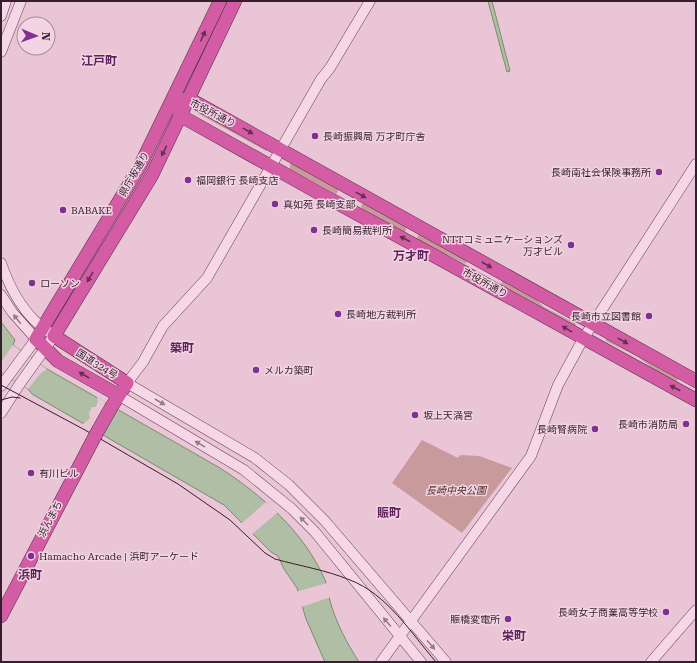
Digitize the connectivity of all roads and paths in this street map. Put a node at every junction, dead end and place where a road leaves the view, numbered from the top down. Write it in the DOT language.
graph roads {
  1 [pos="6,1"];
  2 [pos="21,1"];
  3 [pos="220,1"];
  4 [pos="235,1"];
  5 [pos="370,1"];
  6 [pos="1,16"];
  7 [pos="1,52"];
  8 [pos="189,99"];
  9 [pos="173,100"];
  10 [pos="181,116"];
  11 [pos="280,150"];
  12 [pos="696,164"];
  13 [pos="271,166"];
  14 [pos="1,264"];
  15 [pos="3,277"];
  16 [pos="1,295"];
  17 [pos="592,323"];
  18 [pos="43,327"];
  19 [pos="54,336"];
  20 [pos="36,339"];
  21 [pos="583,339"];
  22 [pos="46,349"];
  23 [pos="4,381"];
  24 [pos="696,381"];
  25 [pos="127,383"];
  26 [pos="18,386"];
  27 [pos="115,400"];
  28 [pos="696,400"];
  29 [pos="2,408"];
  30 [pos="92,440"];
  31 [pos="696,610"];
  32 [pos="1,616"];
  33 [pos="410,620"];
  34 [pos="400,636"];
  35 [pos="381,662"];
  36 [pos="421,662"];
  37 [pos="446,662"];
  38 [pos="651,662"];
  1 -- 6 [label="street"];
  2 -- 7 [label="street"];
  9 -- 3 [label="highway, 県庁坂通り, one-way"];
  4 -- 8 [label="highway, 県庁坂通り"];
  5 -- 11 [label="street"];
  8 -- 9 [label="highway, 市役所通り"];
  8 -- 10 [label="highway, 県庁坂通り"];
  8 -- 11 [label="highway, 市役所通り, one-way"];
  9 -- 10 [label="highway, 市役所通り"];
  9 -- 18 [label="highway, 県庁坂通り"];
  10 -- 13 [label="highway, 市役所通り"];
  10 -- 19 [label="highway, 県庁坂通り, one-way"];
  11 -- 13 [label="street"];
  11 -- 17 [label="highway, 市役所通り, one-way"];
  12 -- 17 [label="street"];
  21 -- 13 [label="highway, 市役所通り, one-way"];
  13 -- 25 [label="street"];
  14 -- 15 [label="street"];
  15 -- 18 [label="street"];
  20 -- 16 [label="street, one-way"];
  17 -- 21 [label="street"];
  17 -- 24 [label="highway, 市役所通り, one-way"];
  18 -- 19 [label="street"];
  18 -- 20 [label="highway, 県庁坂通り"];
  19 -- 22 [label="street"];
  19 -- 25 [label="highway, 国道324号"];
  20 -- 22 [label="highway, 国道324号"];
  20 -- 23 [label="street"];
  28 -- 21 [label="highway, 市役所通り, one-way"];
  21 -- 33 [label="street"];
  22 -- 26 [label="street"];
  27 -- 22 [label="highway, 国道324号, one-way"];
  23 -- 26 [label="street"];
  25 -- 27 [label="highway, 国道324号"];
  25 -- 33 [label="street, one-way"];
  26 -- 29 [label="street"];
  27 -- 30 [label="highway, 国道324号, bridge"];
  34 -- 27 [label="street, one-way"];
  30 -- 32 [label="highway, 浜んまち"];
  31 -- 38 [label="street"];
  33 -- 34 [label="street"];
  33 -- 37 [label="street, one-way"];
  34 -- 35 [label="street"];
  34 -- 36 [label="street"];
}
